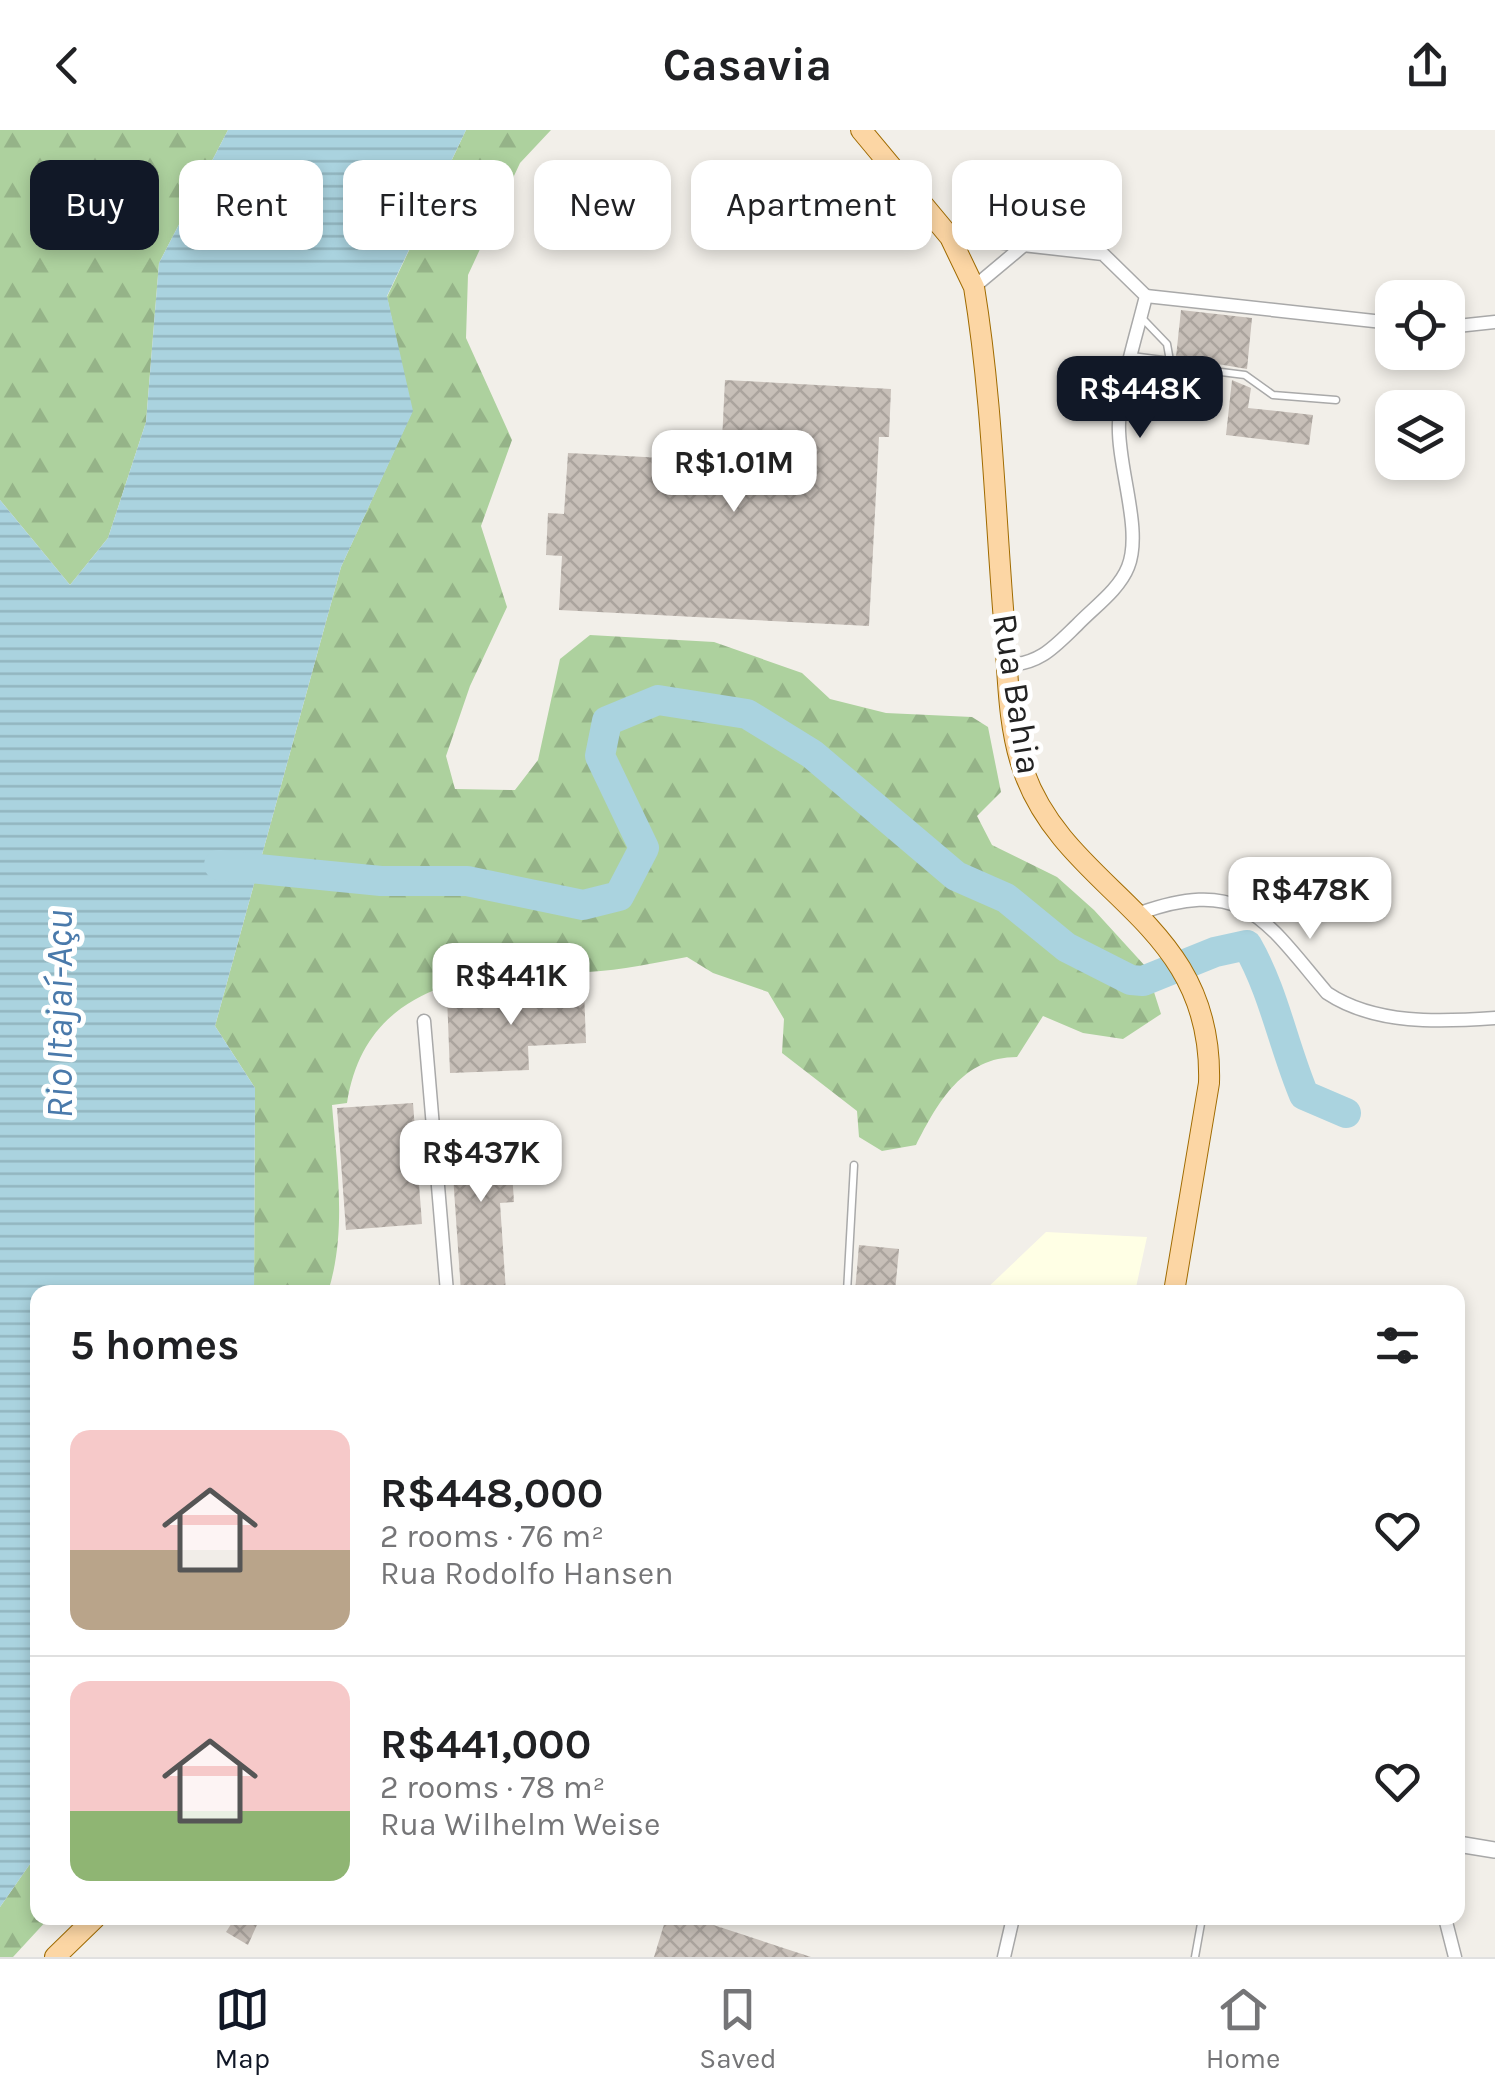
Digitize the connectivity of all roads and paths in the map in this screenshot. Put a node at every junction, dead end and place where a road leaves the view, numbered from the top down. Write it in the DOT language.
graph roads {
  1 [pos="861,130"];
  2 [pos="950,237"];
  3 [pos="1018,250"];
  4 [pos="1062,250"];
  5 [pos="974,287"];
  6 [pos="1146,296"];
  7 [pos="1141,317"];
  8 [pos="1375,320"];
  9 [pos="1495,322"];
  10 [pos="1465,325"];
  11 [pos="1132,356"];
  12 [pos="1170,361"];
  13 [pos="1336,400"];
  14 [pos="1007,665"];
  15 [pos="1140,912"];
  16 [pos="1495,1018"];
  17 [pos="424,1022"];
  18 [pos="854,1166"];
  19 [pos="445,1285"];
  20 [pos="847,1285"];
  21 [pos="1175,1285"];
  22 [pos="1465,1845"];
  23 [pos="1495,1850"];
  24 [pos="89,1925"];
  25 [pos="1011,1925"];
  26 [pos="1201,1925"];
  27 [pos="1447,1925"];
  28 [pos="55,1957"];
  29 [pos="1004,1957"];
  30 [pos="1196,1957"];
  31 [pos="1455,1957"];
  1 -- 2 [label="main road, Rua Bahia"];
  2 -- 5 [label="main road, Rua Bahia"];
  3 -- 5 [label="street"];
  4 -- 6 [label="street"];
  5 -- 14 [label="main road, Rua Bahia"];
  6 -- 7 [label="street"];
  6 -- 8 [label="street"];
  7 -- 11 [label="street"];
  7 -- 12 [label="lane"];
  9 -- 10 [label="street"];
  11 -- 12 [label="lane"];
  11 -- 14 [label="street"];
  12 -- 13 [label="lane"];
  14 -- 15 [label="main road, Rua Bahia"];
  15 -- 16 [label="street"];
  15 -- 21 [label="main road, Rua Bahia"];
  17 -- 19 [label="street"];
  18 -- 20 [label="lane"];
  22 -- 23 [label="street"];
  24 -- 28 [label="main road"];
  25 -- 29 [label="street"];
  26 -- 30 [label="lane"];
  27 -- 31 [label="street"];
}
